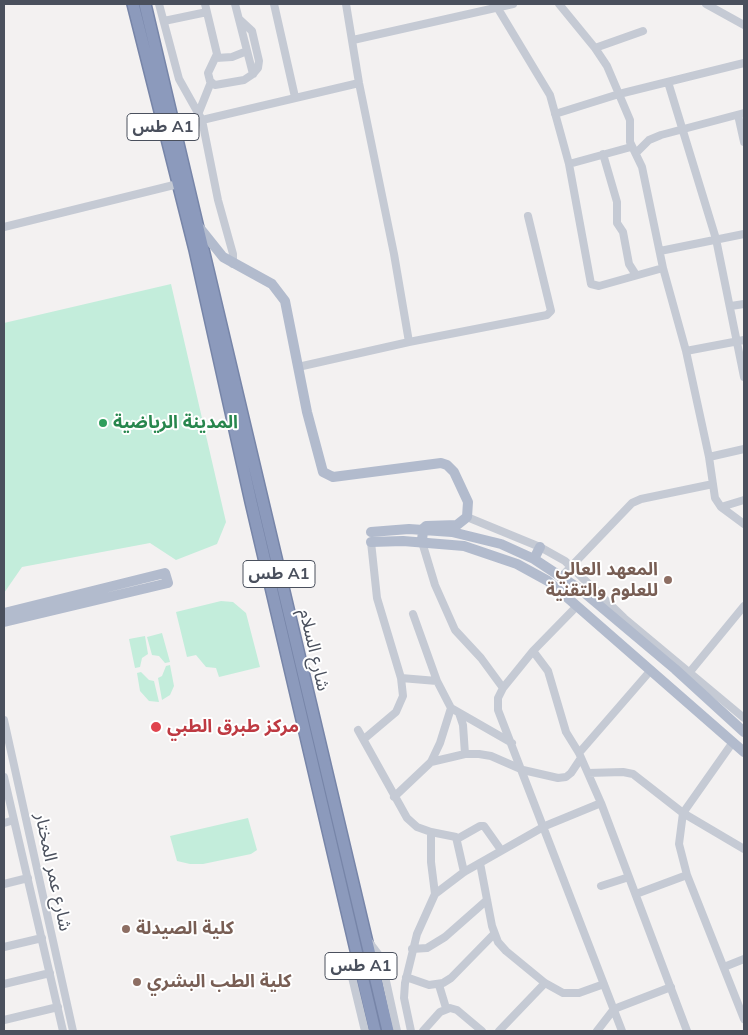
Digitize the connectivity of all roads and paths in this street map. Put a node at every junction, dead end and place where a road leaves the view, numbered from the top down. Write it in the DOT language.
graph roads {
  1 [pos="133,4"];
  2 [pos="145,4"];
  3 [pos="159,4"];
  4 [pos="205,4"];
  5 [pos="236,4"];
  6 [pos="274,4"];
  7 [pos="346,4"];
  8 [pos="513,4"];
  9 [pos="559,4"];
  10 [pos="706,4"];
  11 [pos="497,7"];
  12 [pos="475,8"];
  13 [pos="207,12"];
  14 [pos="240,19"];
  15 [pos="164,21"];
  16 [pos="744,25"];
  17 [pos="643,32"];
  18 [pos="353,40"];
  19 [pos="595,48"];
  20 [pos="247,52"];
  21 [pos="216,58"];
  22 [pos="744,63"];
  23 [pos="253,74"];
  24 [pos="211,82"];
  25 [pos="359,82"];
  26 [pos="668,82"];
  27 [pos="619,94"];
  28 [pos="295,97"];
  29 [pos="198,112"];
  30 [pos="555,114"];
  31 [pos="741,114"];
  32 [pos="202,120"];
  33 [pos="684,130"];
  34 [pos="744,142"];
  35 [pos="634,150"];
  36 [pos="603,154"];
  37 [pos="569,164"];
  38 [pos="178,184"];
  39 [pos="528,216"];
  40 [pos="4,227"];
  41 [pos="199,227"];
  42 [pos="744,234"];
  43 [pos="716,239"];
  44 [pos="199,248"];
  45 [pos="660,251"];
  46 [pos="234,264"];
  47 [pos="663,268"];
  48 [pos="636,275"];
  49 [pos="744,304"];
  50 [pos="731,306"];
  51 [pos="741,340"];
  52 [pos="409,342"];
  53 [pos="686,351"];
  54 [pos="298,367"];
  55 [pos="744,377"];
  56 [pos="744,449"];
  57 [pos="709,458"];
  58 [pos="713,484"];
  59 [pos="744,500"];
  60 [pos="720,507"];
  61 [pos="467,517"];
  62 [pos="744,524"];
  63 [pos="423,529"];
  64 [pos="371,537"];
  65 [pos="422,542"];
  66 [pos="540,547"];
  67 [pos="534,559"];
  68 [pos="571,566"];
  69 [pos="562,576"];
  70 [pos="577,606"];
  71 [pos="744,606"];
  72 [pos="4,613"];
  73 [pos="413,614"];
  74 [pos="4,622"];
  75 [pos="533,651"];
  76 [pos="661,657"];
  77 [pos="675,669"];
  78 [pos="651,670"];
  79 [pos="689,673"];
  80 [pos="400,678"];
  81 [pos="437,681"];
  82 [pos="666,684"];
  83 [pos="503,688"];
  84 [pos="451,708"];
  85 [pos="459,713"];
  86 [pos="744,718"];
  87 [pos="4,720"];
  88 [pos="358,730"];
  89 [pos="744,732"];
  90 [pos="364,739"];
  91 [pos="733,742"];
  92 [pos="512,743"];
  93 [pos="744,752"];
  94 [pos="464,754"];
  95 [pos="580,756"];
  96 [pos="431,762"];
  97 [pos="523,770"];
  98 [pos="588,773"];
  99 [pos="4,777"];
  100 [pos="394,797"];
  101 [pos="601,803"];
  102 [pos="683,813"];
  103 [pos="14,820"];
  104 [pos="4,823"];
  105 [pos="544,826"];
  106 [pos="430,832"];
  107 [pos="457,839"];
  108 [pos="744,849"];
  109 [pos="502,850"];
  110 [pos="480,863"];
  111 [pos="464,872"];
  112 [pos="688,875"];
  113 [pos="629,877"];
  114 [pos="28,878"];
  115 [pos="4,884"];
  116 [pos="601,886"];
  117 [pos="435,894"];
  118 [pos="636,894"];
  119 [pos="486,900"];
  120 [pos="351,901"];
  121 [pos="494,934"];
  122 [pos="42,938"];
  123 [pos="366,938"];
  124 [pos="4,947"];
  125 [pos="357,949"];
  126 [pos="412,950"];
  127 [pos="744,960"];
  128 [pos="724,967"];
  129 [pos="50,973"];
  130 [pos="406,977"];
  131 [pos="545,982"];
  132 [pos="4,984"];
  133 [pos="604,984"];
  134 [pos="439,985"];
  135 [pos="671,987"];
  136 [pos="58,1008"];
  137 [pos="446,1008"];
  138 [pos="614,1009"];
  139 [pos="744,1019"];
  140 [pos="4,1020"];
  141 [pos="509,1028"];
  142 [pos="63,1031"];
  143 [pos="73,1031"];
  144 [pos="365,1031"];
  145 [pos="376,1031"];
  146 [pos="388,1031"];
  147 [pos="397,1031"];
  148 [pos="410,1031"];
  149 [pos="423,1031"];
  150 [pos="482,1031"];
  151 [pos="499,1031"];
  152 [pos="597,1031"];
  153 [pos="622,1031"];
  154 [pos="687,1031"];
  1 -- 38 [label="highway, طس A1"];
  2 -- 41 [label="highway, طس A1"];
  3 -- 15 [label="street"];
  4 -- 13 [label="street"];
  5 -- 14 [label="street"];
  6 -- 28 [label="street"];
  7 -- 18 [label="street"];
  8 -- 11 [label="street"];
  9 -- 19 [label="street"];
  10 -- 16 [label="street"];
  11 -- 12 [label="street"];
  11 -- 30 [label="street"];
  12 -- 18 [label="street"];
  13 -- 15 [label="street"];
  13 -- 21 [label="street"];
  14 -- 20 [label="street"];
  14 -- 23 [label="street"];
  15 -- 29 [label="street"];
  17 -- 19 [label="street"];
  18 -- 25 [label="street"];
  19 -- 27 [label="street"];
  20 -- 21 [label="street"];
  20 -- 23 [label="street"];
  21 -- 24 [label="street"];
  22 -- 26 [label="street"];
  23 -- 24 [label="street"];
  24 -- 29 [label="street"];
  25 -- 28 [label="street"];
  25 -- 52 [label="street"];
  26 -- 27 [label="street"];
  26 -- 33 [label="street"];
  27 -- 30 [label="street"];
  27 -- 35 [label="street"];
  28 -- 32 [label="street"];
  29 -- 32 [label="street"];
  30 -- 37 [label="street"];
  31 -- 33 [label="street"];
  31 -- 34 [label="street"];
  32 -- 46 [label="street"];
  33 -- 35 [label="street"];
  33 -- 43 [label="street"];
  35 -- 36 [label="street"];
  35 -- 45 [label="street"];
  36 -- 37 [label="street"];
  36 -- 48 [label="street"];
  37 -- 48 [label="street"];
  38 -- 40 [label="street"];
  38 -- 44 [label="highway, طس A1"];
  39 -- 52 [label="street"];
  41 -- 44 [label="highway, طس A1"];
  41 -- 46 [label="main road"];
  42 -- 43 [label="street"];
  43 -- 45 [label="street"];
  43 -- 50 [label="street"];
  44 -- 120 [label="highway, شارع السلام / طس A1"];
  45 -- 47 [label="street"];
  46 -- 54 [label="main road"];
  47 -- 48 [label="street"];
  47 -- 53 [label="street"];
  49 -- 50 [label="street"];
  50 -- 51 [label="street"];
  51 -- 53 [label="street"];
  51 -- 55 [label="street"];
  52 -- 54 [label="street"];
  53 -- 57 [label="street"];
  54 -- 61 [label="main road"];
  56 -- 57 [label="street"];
  57 -- 58 [label="street"];
  58 -- 60 [label="street"];
  58 -- 68 [label="street"];
  59 -- 60 [label="street"];
  60 -- 62 [label="street"];
  61 -- 63 [label="main road"];
  61 -- 66 [label="street"];
  63 -- 64 [label="main road"];
  63 -- 65 [label="main road"];
  63 -- 67 [label="main road"];
  64 -- 65 [label="main road"];
  64 -- 80 [label="street"];
  65 -- 70 [label="main road"];
  65 -- 83 [label="street"];
  66 -- 67 [label="main road"];
  66 -- 68 [label="street"];
  67 -- 69 [label="main road"];
  68 -- 69 [label="street"];
  68 -- 79 [label="street"];
  69 -- 76 [label="main road"];
  70 -- 75 [label="street"];
  70 -- 78 [label="main road"];
  71 -- 79 [label="street"];
  72 -- 74 [label="main road"];
  73 -- 81 [label="street"];
  75 -- 83 [label="street"];
  75 -- 95 [label="street"];
  76 -- 77 [label="main road"];
  76 -- 78 [label="main road"];
  77 -- 82 [label="main road"];
  77 -- 89 [label="main road"];
  78 -- 82 [label="main road"];
  78 -- 95 [label="street"];
  79 -- 86 [label="street"];
  80 -- 81 [label="street"];
  80 -- 90 [label="street"];
  81 -- 84 [label="street"];
  82 -- 91 [label="main road"];
  83 -- 92 [label="street"];
  84 -- 85 [label="street"];
  84 -- 96 [label="street"];
  85 -- 92 [label="street"];
  85 -- 94 [label="street"];
  87 -- 143 [label="street, شارع عمر المختار"];
  88 -- 90 [label="street"];
  90 -- 100 [label="street"];
  91 -- 93 [label="main road"];
  91 -- 102 [label="street"];
  92 -- 97 [label="street"];
  94 -- 96 [label="street"];
  94 -- 97 [label="street"];
  95 -- 97 [label="street"];
  95 -- 98 [label="street"];
  96 -- 100 [label="street"];
  97 -- 105 [label="street"];
  98 -- 101 [label="street"];
  98 -- 102 [label="street"];
  99 -- 103 [label="street, شارع عمر المختار"];
  100 -- 106 [label="street"];
  101 -- 105 [label="street"];
  101 -- 113 [label="street"];
  102 -- 108 [label="street"];
  102 -- 112 [label="street"];
  103 -- 104 [label="street"];
  103 -- 114 [label="street, شارع عمر المختار"];
  105 -- 109 [label="street"];
  105 -- 133 [label="street"];
  106 -- 107 [label="street"];
  106 -- 117 [label="street"];
  107 -- 109 [label="street"];
  107 -- 111 [label="street"];
  109 -- 110 [label="street"];
  110 -- 111 [label="street"];
  110 -- 119 [label="street"];
  111 -- 117 [label="street"];
  112 -- 118 [label="street"];
  112 -- 128 [label="street"];
  113 -- 116 [label="street"];
  113 -- 118 [label="street"];
  114 -- 115 [label="street"];
  114 -- 122 [label="street, شارع عمر المختار"];
  117 -- 126 [label="street"];
  118 -- 135 [label="street"];
  119 -- 121 [label="street"];
  119 -- 126 [label="street"];
  120 -- 123 [label="highway, شارع السلام"];
  120 -- 125 [label="highway, شارع السلام / طس A1"];
  121 -- 131 [label="street"];
  121 -- 134 [label="street"];
  122 -- 124 [label="street"];
  122 -- 129 [label="street, شارع عمر المختار"];
  123 -- 146 [label="highway, شارع السلام"];
  123 -- 147 [label="street"];
  125 -- 144 [label="street"];
  125 -- 145 [label="highway, شارع السلام / طس A1"];
  126 -- 130 [label="street"];
  127 -- 128 [label="street"];
  128 -- 139 [label="street"];
  129 -- 132 [label="street"];
  129 -- 136 [label="street, شارع عمر المختار"];
  130 -- 134 [label="street"];
  130 -- 148 [label="street"];
  131 -- 133 [label="street"];
  131 -- 141 [label="street"];
  133 -- 138 [label="street"];
  134 -- 137 [label="street"];
  135 -- 138 [label="street"];
  135 -- 154 [label="street"];
  136 -- 140 [label="street"];
  136 -- 142 [label="street, شارع عمر المختار"];
  137 -- 149 [label="street"];
  137 -- 150 [label="street"];
  138 -- 152 [label="street"];
  138 -- 153 [label="street"];
  141 -- 151 [label="street"];
}
